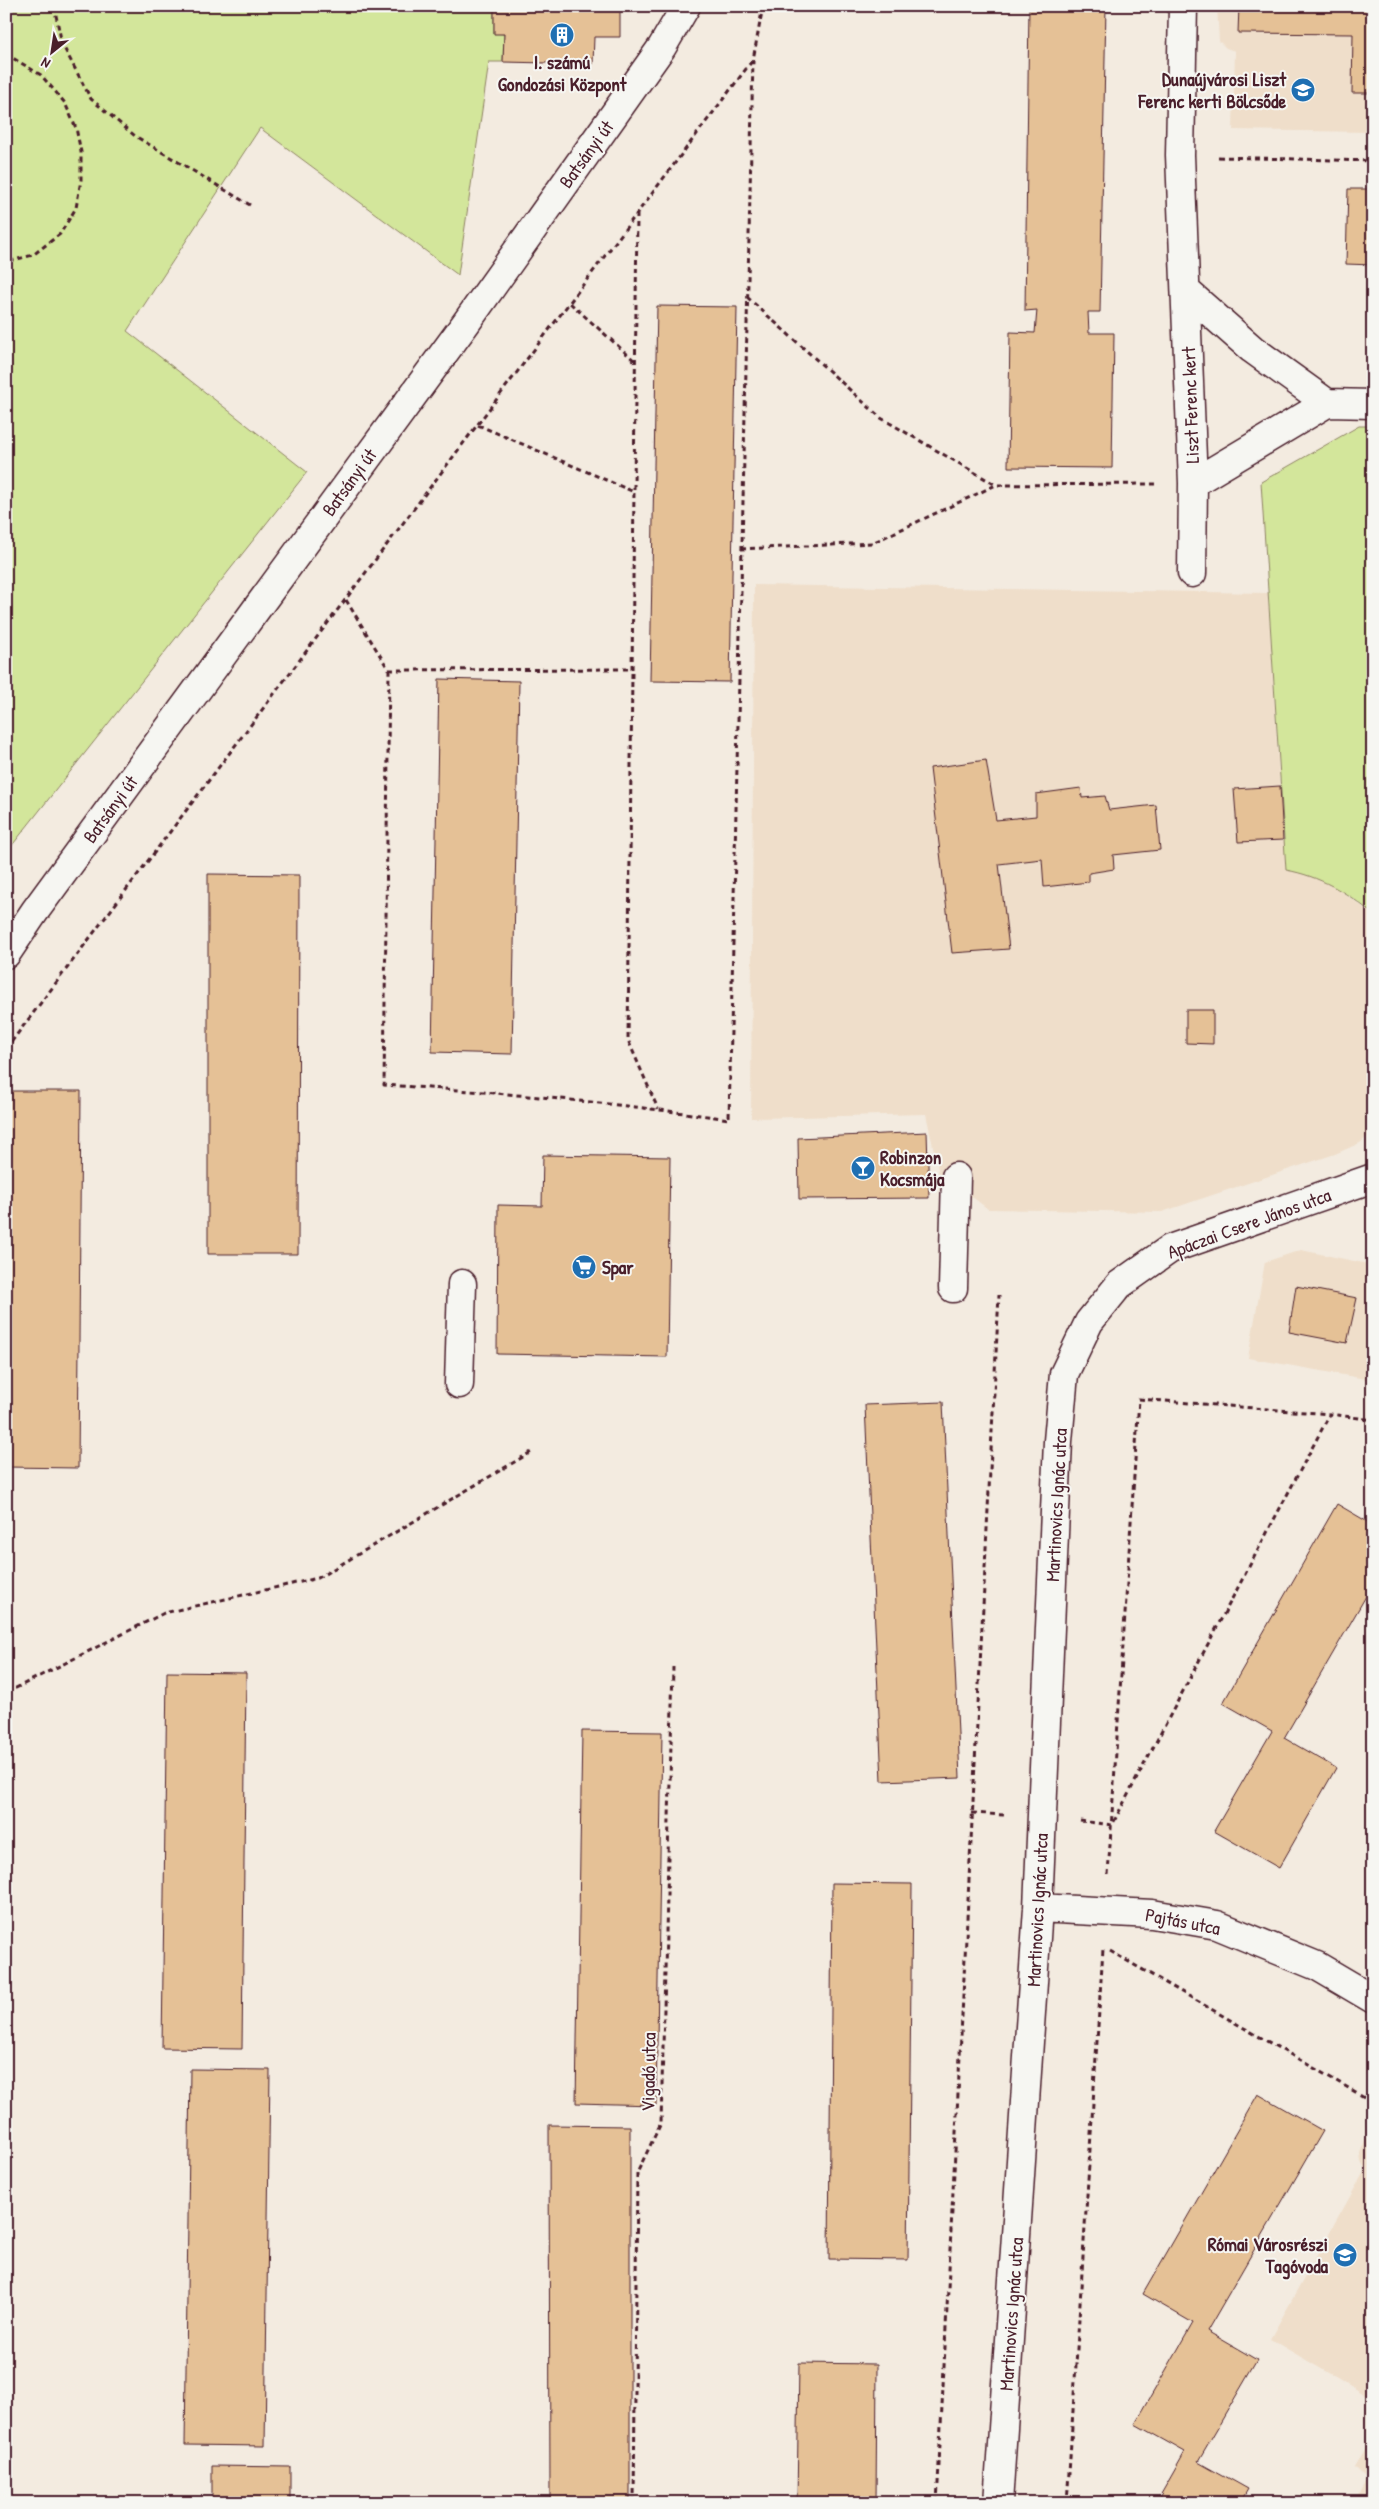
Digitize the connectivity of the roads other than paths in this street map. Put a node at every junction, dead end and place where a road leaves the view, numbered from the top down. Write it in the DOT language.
graph roads {
  1 [pos="686,6"];
  2 [pos="1183,6"];
  3 [pos="1186,291"];
  4 [pos="1327,403"];
  5 [pos="1373,404"];
  6 [pos="1193,483"];
  7 [pos="1192,573"];
  8 [pos="6,954"];
  9 [pos="956,1177"];
  10 [pos="1373,1178"];
  11 [pos="462,1284"];
  12 [pos="952,1288"];
  13 [pos="1090,1322"];
  14 [pos="459,1384"];
  15 [pos="1038,1908"];
  16 [pos="1373,1999"];
  17 [pos="998,2503"];
  1 -- 8 [label="street, Batsányi út"];
  2 -- 3 [label="street, Liszt Ferenc kert"];
  3 -- 4 [label="street"];
  3 -- 6 [label="street, Liszt Ferenc kert"];
  4 -- 5 [label="street"];
  4 -- 6 [label="street, Liszt Ferenc kert"];
  6 -- 7 [label="street"];
  9 -- 12 [label="street"];
  10 -- 13 [label="street, Apáczai Csere János utca"];
  11 -- 14 [label="street"];
  13 -- 15 [label="street, Martinovics Ignác utca"];
  15 -- 16 [label="street, Pajtás utca"];
  15 -- 17 [label="street, Martinovics Ignác utca"];
}
